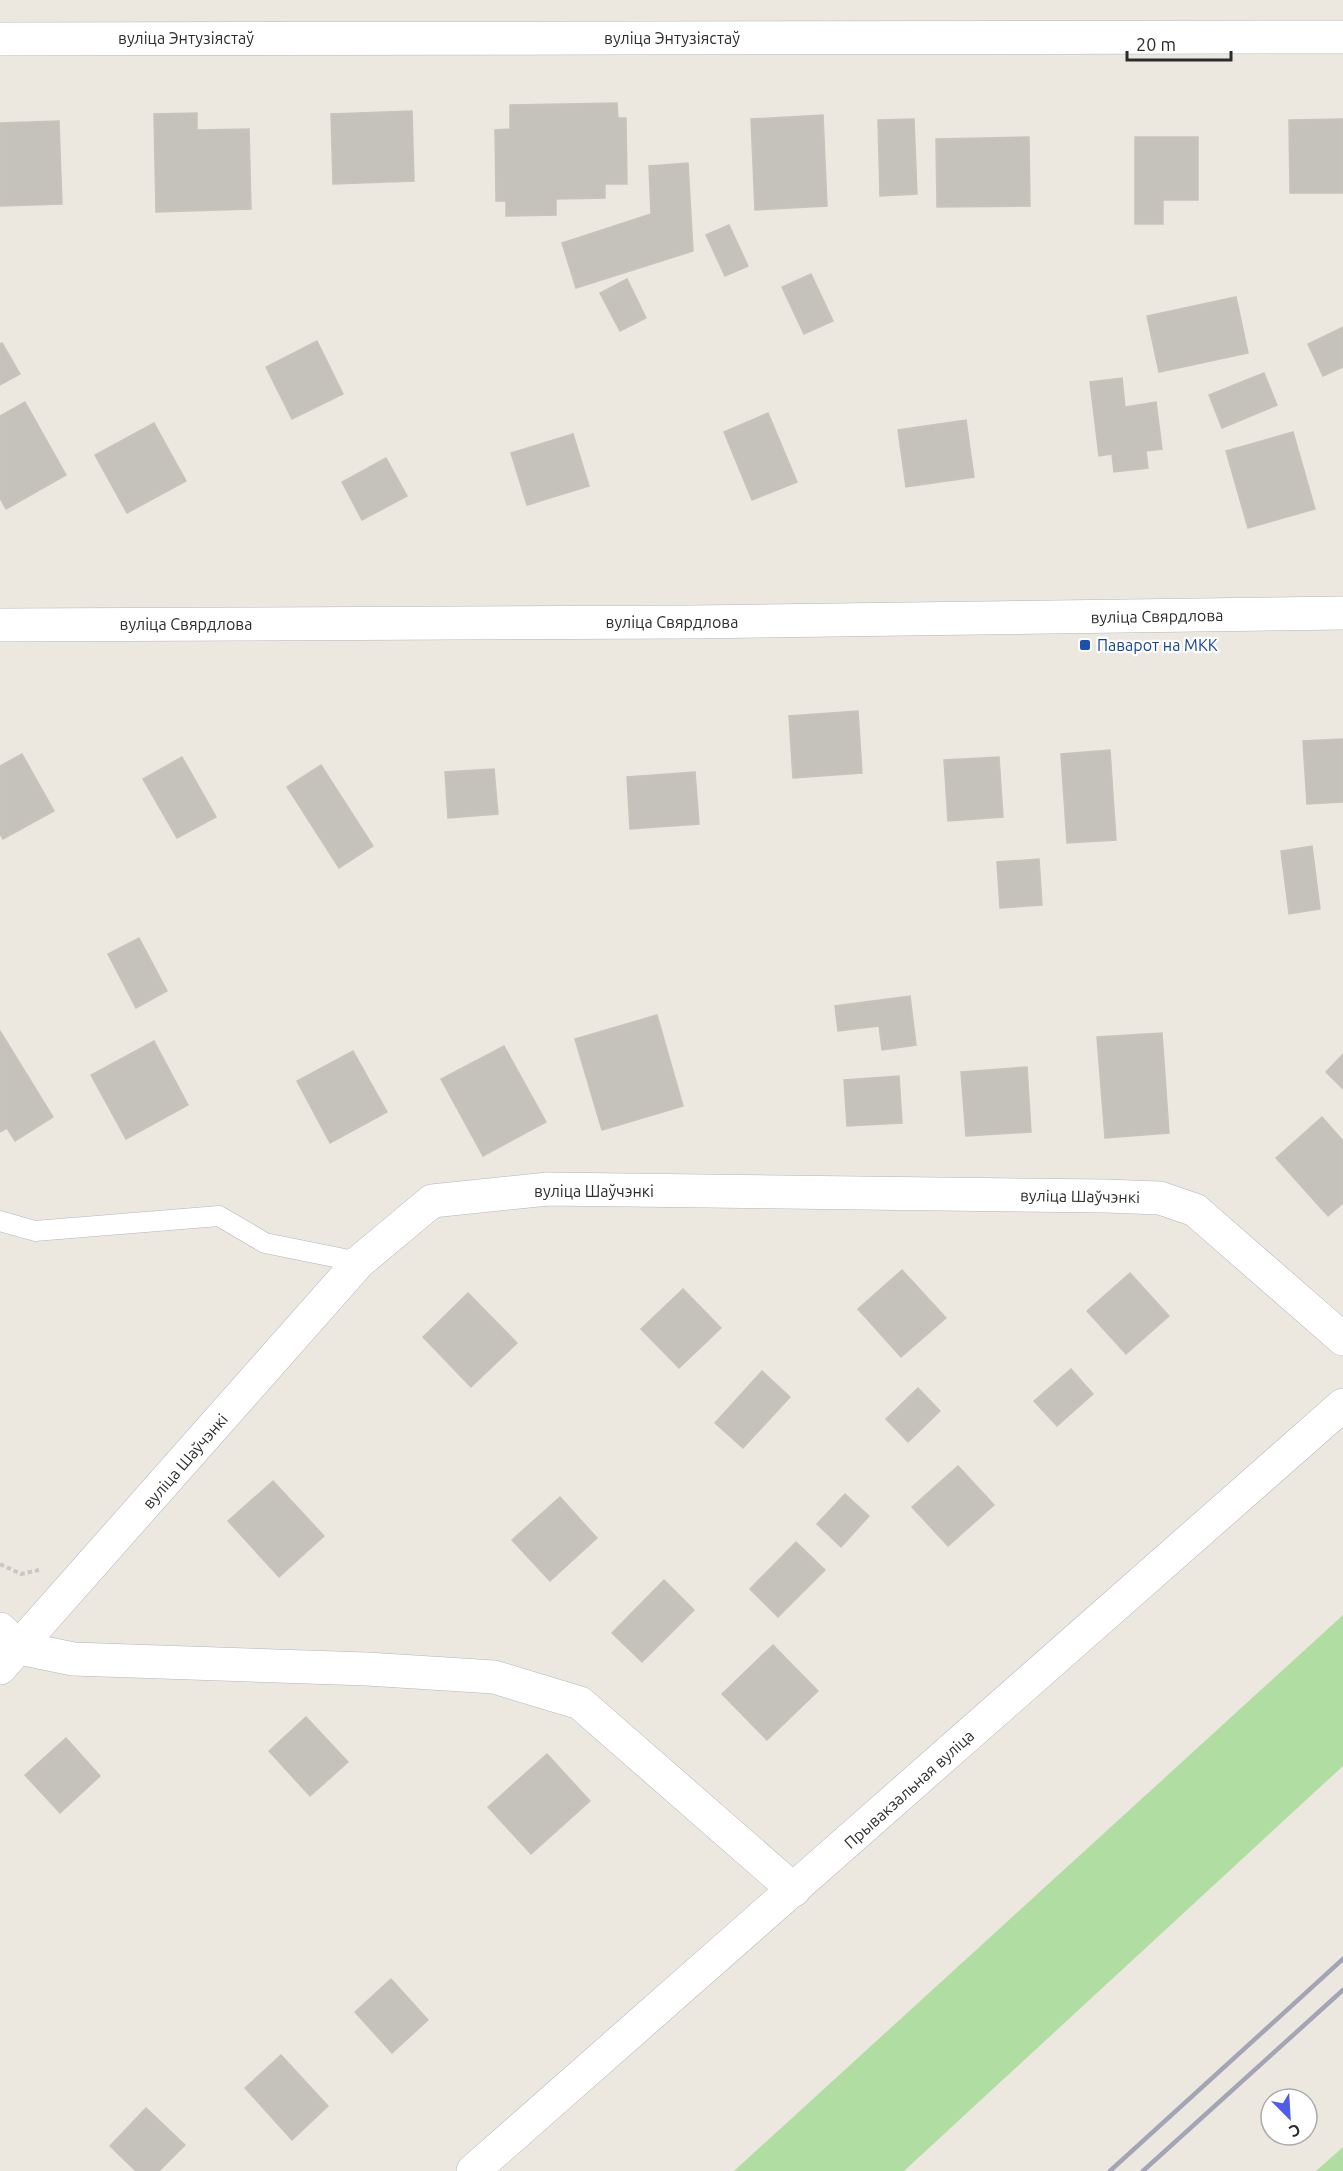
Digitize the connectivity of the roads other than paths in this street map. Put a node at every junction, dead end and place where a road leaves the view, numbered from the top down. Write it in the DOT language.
graph roads {
  1 [pos="1343,37"];
  2 [pos="0,39"];
  3 [pos="1343,613"];
  4 [pos="0,625"];
  5 [pos="0,1221"];
  6 [pos="359,1262"];
  7 [pos="1343,1339"];
  8 [pos="1343,1405"];
  9 [pos="7,1648"];
  10 [pos="794,1890"];
  11 [pos="473,2171"];
  1 -- 2 [label="street, вуліца Энтузіястаў"];
  3 -- 4 [label="street, вуліца Свярдлова"];
  5 -- 6 [label="lane"];
  6 -- 7 [label="street, вуліца Шаўчэнкі"];
  6 -- 9 [label="street, вуліца Шаўчэнкі"];
  8 -- 10 [label="street, Прывакзальная вуліца"];
  9 -- 10 [label="street"];
  10 -- 11 [label="street, Прывакзальная вуліца"];
}
